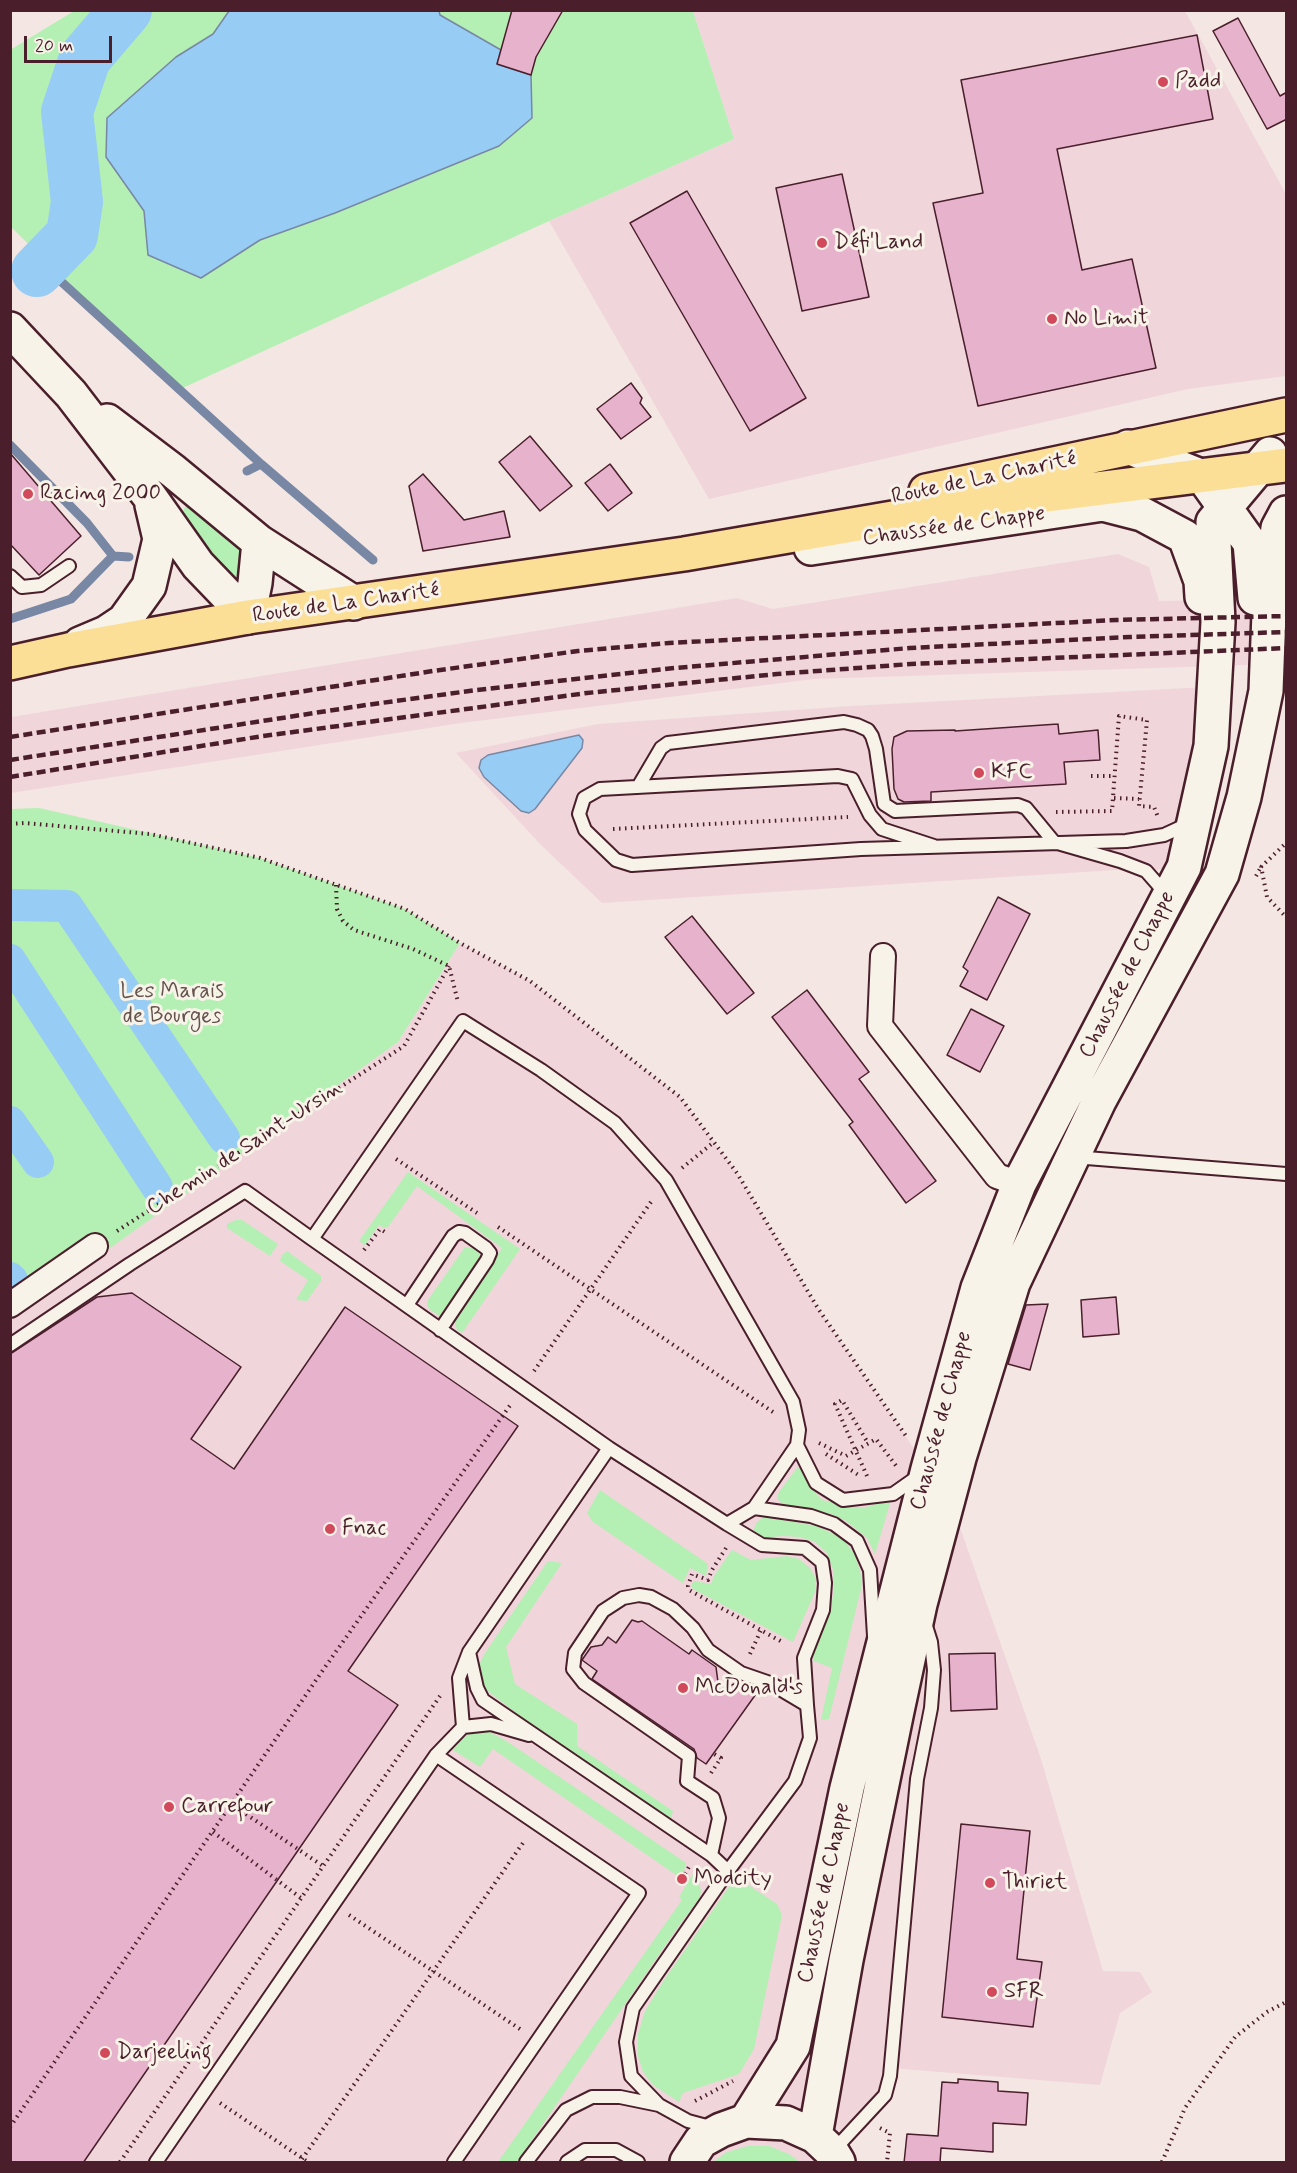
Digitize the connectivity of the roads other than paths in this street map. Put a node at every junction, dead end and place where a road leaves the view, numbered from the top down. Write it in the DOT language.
graph roads {
  1 [pos="10,329"];
  2 [pos="71,394"];
  3 [pos="1287,415"];
  4 [pos="1128,447"];
  5 [pos="1287,450"];
  6 [pos="1272,467"];
  7 [pos="1203,477"];
  8 [pos="150,497"];
  9 [pos="1226,506"];
  10 [pos="1287,513"];
  11 [pos="259,542"];
  12 [pos="684,554"];
  13 [pos="69,566"];
  14 [pos="10,576"];
  15 [pos="354,603"];
  16 [pos="248,617"];
  17 [pos="68,650"];
  18 [pos="10,663"];
  19 [pos="1211,746"];
  20 [pos="638,787"];
  21 [pos="1244,797"];
  22 [pos="1194,821"];
  23 [pos="1054,842"];
  24 [pos="934,846"];
  25 [pos="1168,897"];
  26 [pos="883,956"];
  27 [pos="1072,1157"];
  28 [pos="1287,1174"];
  29 [pos="1036,1193"];
  30 [pos="312,1239"];
  31 [pos="95,1246"];
  32 [pos="10,1305"];
  33 [pos="407,1305"];
  34 [pos="440,1330"];
  35 [pos="10,1345"];
  36 [pos="797,1445"];
  37 [pos="609,1448"];
  38 [pos="914,1466"];
  39 [pos="754,1508"];
  40 [pos="727,1524"];
  41 [pos="920,1604"];
  42 [pos="470,1652"];
  43 [pos="876,1674"];
  44 [pos="807,1705"];
  45 [pos="463,1726"];
  46 [pos="541,1739"];
  47 [pos="436,1755"];
  48 [pos="711,1855"];
  49 [pos="728,1871"];
  50 [pos="659,2105"];
  51 [pos="733,2126"];
  52 [pos="829,2150"];
  53 [pos="156,2163"];
  54 [pos="454,2163"];
  55 [pos="526,2163"];
  56 [pos="567,2163"];
  57 [pos="638,2163"];
  58 [pos="687,2163"];
  1 -- 2 [label="main road"];
  2 -- 8 [label="main road"];
  2 -- 11 [label="main road"];
  3 -- 4 [label="main road, Route de La Charité"];
  4 -- 7 [label="main road, Chaussée de Chappe"];
  4 -- 12 [label="main road, Route de La Charité"];
  5 -- 6 [label="main road, Chaussée de Chappe"];
  6 -- 7 [label="main road, Route de La Charité"];
  6 -- 9 [label="main road, Chaussée de Chappe"];
  7 -- 9 [label="main road, Chaussée de Chappe"];
  7 -- 12 [label="main road, Route de La Charité"];
  8 -- 16 [label="main road"];
  8 -- 17 [label="main road"];
  9 -- 19 [label="main road, Chaussée de Chappe"];
  9 -- 21 [label="main road, Chaussée de Chappe"];
  10 -- 21 [label="main road, Chaussée de Chappe"];
  11 -- 15 [label="main road"];
  11 -- 16 [label="main road"];
  12 -- 15 [label="main road, Route de La Charité"];
  12 -- 19 [label="main road, Chaussée de Chappe"];
  13 -- 14 [label="lane"];
  15 -- 16 [label="main road, Route de La Charité"];
  16 -- 17 [label="main road, Route de La Charité"];
  17 -- 18 [label="main road, Route de La Charité"];
  19 -- 22 [label="main road, Chaussée de Chappe"];
  20 -- 23 [label="lane"];
  20 -- 24 [label="lane"];
  20 -- 24 [label="lane"];
  21 -- 27 [label="main road, Chaussée de Chappe"];
  22 -- 23 [label="lane"];
  22 -- 25 [label="main road, Chaussée de Chappe"];
  23 -- 24 [label="lane"];
  23 -- 25 [label="lane"];
  25 -- 29 [label="main road, Chaussée de Chappe"];
  26 -- 29 [label="street"];
  27 -- 28 [label="lane"];
  27 -- 29 [label="main road, Chaussée de Chappe"];
  29 -- 38 [label="main road, Chaussée de Chappe"];
  29 -- 41 [label="main road, Chaussée de Chappe"];
  30 -- 33 [label="lane"];
  30 -- 35 [label="lane"];
  30 -- 36 [label="lane"];
  31 -- 32 [label="street"];
  33 -- 34 [label="lane"];
  33 -- 34 [label="lane"];
  34 -- 37 [label="lane"];
  36 -- 38 [label="lane"];
  36 -- 39 [label="lane"];
  37 -- 40 [label="lane"];
  37 -- 42 [label="lane"];
  38 -- 43 [label="main road, Chaussée de Chappe"];
  39 -- 40 [label="lane"];
  39 -- 43 [label="lane"];
  40 -- 44 [label="lane"];
  41 -- 52 [label="main road, Chaussée de Chappe"];
  41 -- 52 [label="lane"];
  42 -- 45 [label="lane"];
  42 -- 46 [label="lane"];
  43 -- 51 [label="main road, Chaussée de Chappe"];
  44 -- 48 [label="lane"];
  44 -- 49 [label="lane"];
  45 -- 46 [label="lane"];
  45 -- 47 [label="lane"];
  46 -- 48 [label="lane"];
  47 -- 53 [label="lane"];
  47 -- 54 [label="lane"];
  48 -- 49 [label="lane"];
  49 -- 50 [label="lane"];
  50 -- 51 [label="lane"];
  50 -- 55 [label="lane"];
  51 -- 52 [label="main road"];
  51 -- 58 [label="main road, Chaussée de Chappe"];
  56 -- 57 [label="lane"];
}
